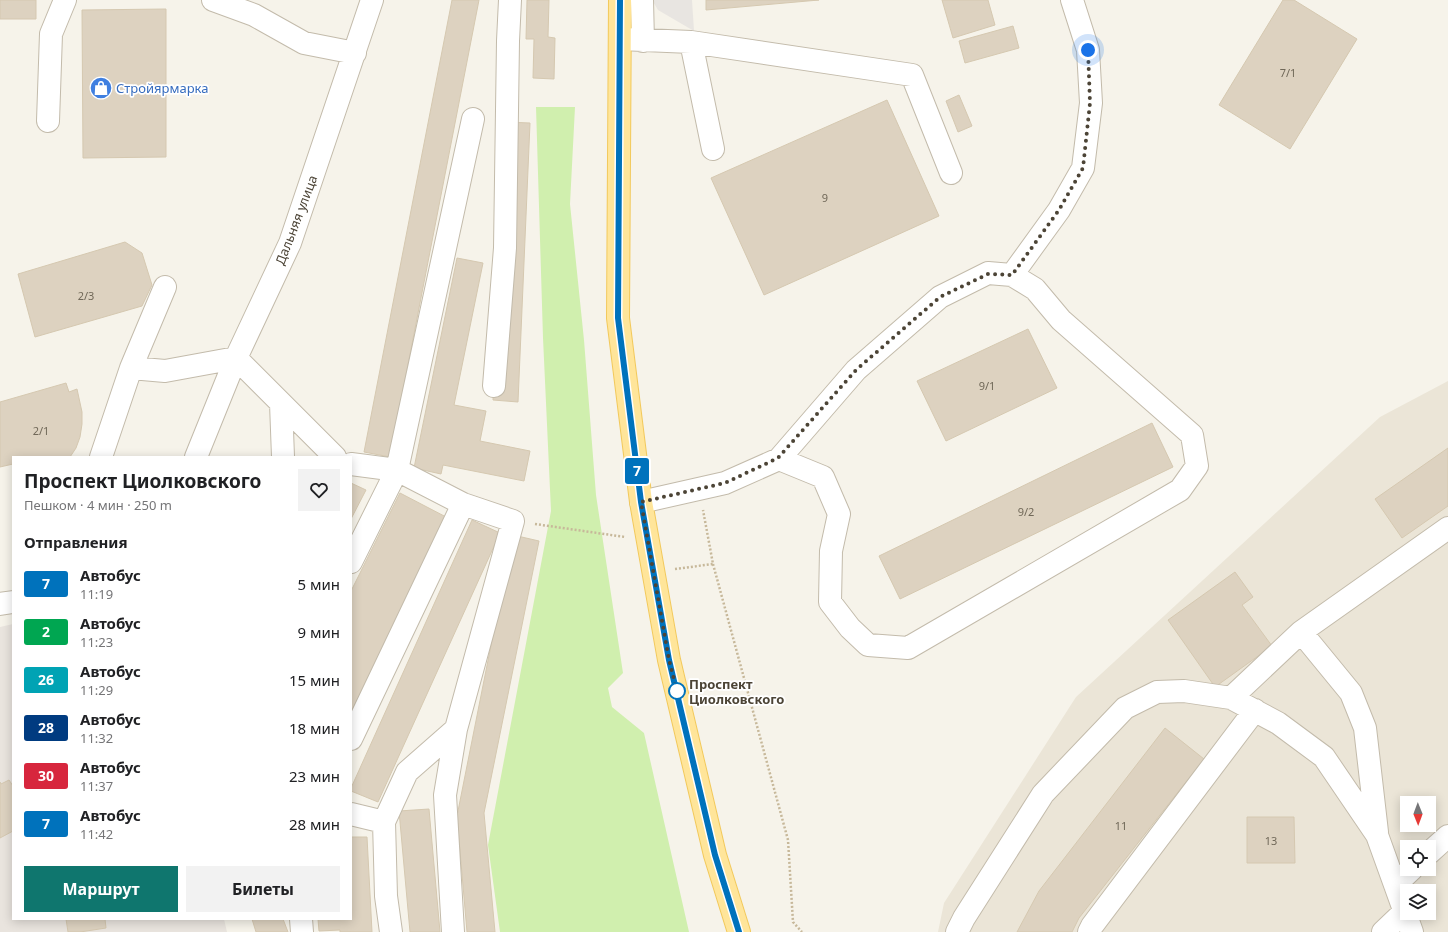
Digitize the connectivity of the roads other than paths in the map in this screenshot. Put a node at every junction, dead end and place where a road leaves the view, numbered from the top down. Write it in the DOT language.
graph roads {
  1 [pos="65,0"];
  2 [pos="213,0"];
  3 [pos="372,0"];
  4 [pos="510,0"];
  5 [pos="620,0"];
  6 [pos="642,0"];
  7 [pos="1072,0"];
  8 [pos="249,7"];
  9 [pos="620,39"];
  10 [pos="643,40"];
  11 [pos="691,42"];
  12 [pos="354,53"];
  13 [pos="473,119"];
  14 [pos="48,121"];
  15 [pos="713,149"];
  16 [pos="951,173"];
  17 [pos="1012,275"];
  18 [pos="165,287"];
  19 [pos="236,358"];
  20 [pos="132,368"];
  21 [pos="494,386"];
  22 [pos="281,403"];
  23 [pos="102,456"];
  24 [pos="196,456"];
  25 [pos="283,456"];
  26 [pos="334,456"];
  27 [pos="778,458"];
  28 [pos="352,464"];
  29 [pos="397,470"];
  30 [pos="641,502"];
  31 [pos="463,504"];
  32 [pos="1448,528"];
  33 [pos="352,560"];
  34 [pos="12,602"];
  35 [pos="0,604"];
  36 [pos="1301,632"];
  37 [pos="1231,698"];
  38 [pos="1255,710"];
  39 [pos="456,729"];
  40 [pos="352,737"];
  41 [pos="352,814"];
  42 [pos="384,822"];
  43 [pos="1377,835"];
  44 [pos="1448,836"];
  45 [pos="1436,847"];
  46 [pos="1405,876"];
  47 [pos="1395,885"];
  48 [pos="301,920"];
  49 [pos="1408,922"];
  50 [pos="302,932"];
  51 [pos="391,932"];
  52 [pos="453,932"];
  53 [pos="739,932"];
  54 [pos="957,932"];
  55 [pos="1089,932"];
  56 [pos="1382,932"];
  1 -- 14 [label="street"];
  2 -- 8 [label="street"];
  3 -- 12 [label="street, Дальняя улица"];
  4 -- 21 [label="street"];
  5 -- 9 [label="main road"];
  6 -- 10 [label="street"];
  7 -- 17 [label="street"];
  8 -- 12 [label="street"];
  9 -- 10 [label="street"];
  9 -- 30 [label="main road"];
  10 -- 11 [label="street"];
  11 -- 15 [label="street"];
  11 -- 16 [label="street"];
  12 -- 19 [label="street, Дальняя улица"];
  13 -- 29 [label="street"];
  17 -- 27 [label="street"];
  17 -- 27 [label="street"];
  18 -- 20 [label="street"];
  19 -- 20 [label="street"];
  19 -- 22 [label="street"];
  19 -- 24 [label="street, Дальняя улица"];
  20 -- 23 [label="street"];
  22 -- 25 [label="street"];
  22 -- 26 [label="street"];
  27 -- 30 [label="street"];
  28 -- 29 [label="street"];
  29 -- 31 [label="street"];
  29 -- 33 [label="street"];
  30 -- 53 [label="main road"];
  31 -- 39 [label="street"];
  31 -- 40 [label="street"];
  32 -- 36 [label="street"];
  34 -- 35 [label="street"];
  36 -- 37 [label="street"];
  36 -- 43 [label="street"];
  37 -- 38 [label="street"];
  37 -- 54 [label="street"];
  38 -- 43 [label="street"];
  38 -- 55 [label="street"];
  39 -- 42 [label="street"];
  39 -- 52 [label="street"];
  41 -- 42 [label="street"];
  42 -- 51 [label="street"];
  43 -- 47 [label="street"];
  44 -- 45 [label="street"];
  46 -- 47 [label="street"];
  47 -- 49 [label="street"];
  48 -- 50 [label="street"];
  49 -- 56 [label="street"];
}
